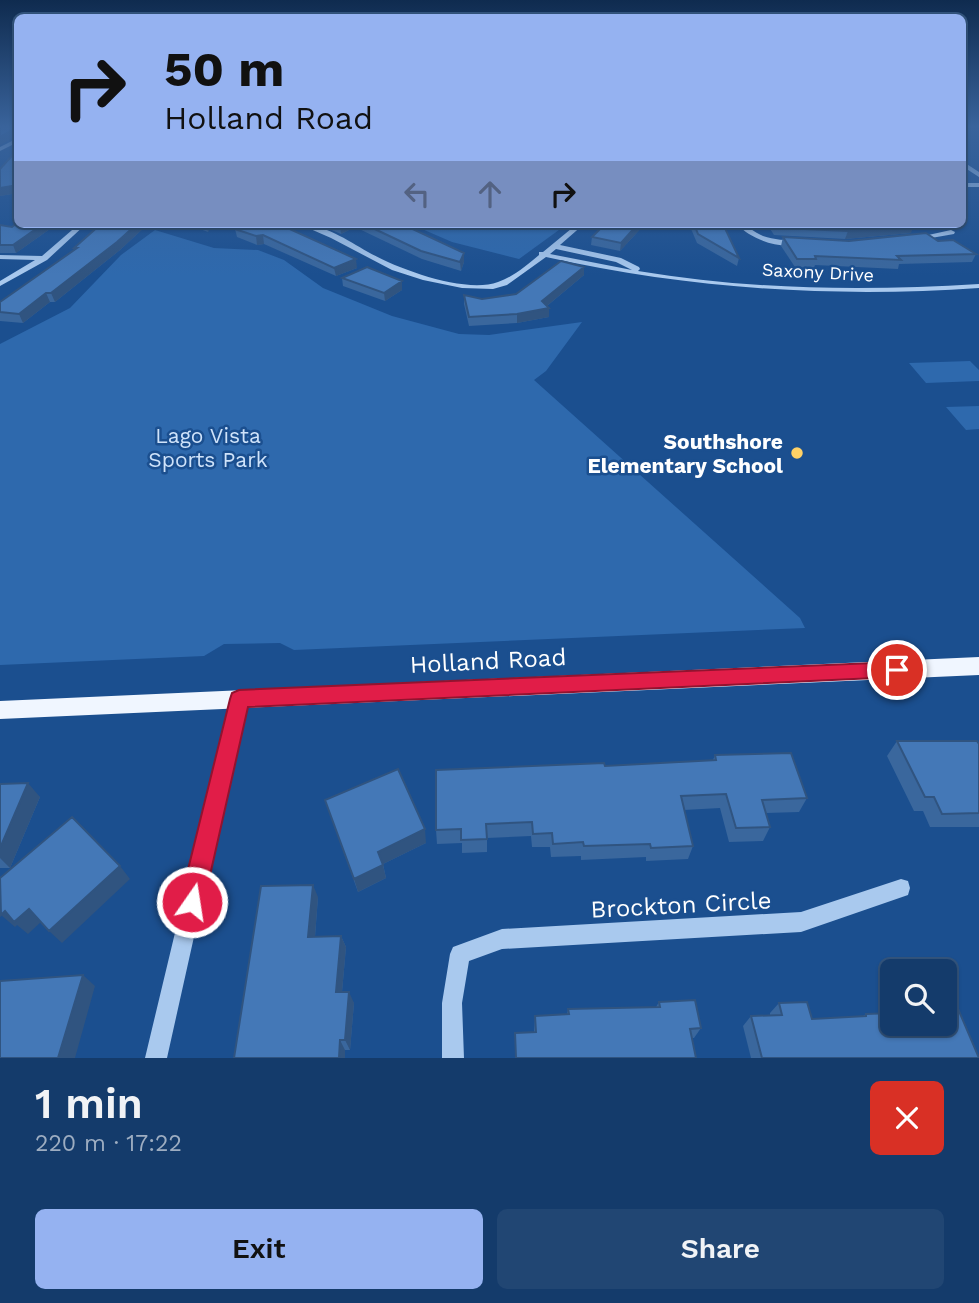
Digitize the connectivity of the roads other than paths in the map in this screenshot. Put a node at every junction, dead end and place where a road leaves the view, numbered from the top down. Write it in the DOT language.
graph roads {
  1 [pos="78,228"];
  2 [pos="313,228"];
  3 [pos="576,228"];
  4 [pos="744,228"];
  5 [pos="951,232"];
  6 [pos="902,240"];
  7 [pos="813,243"];
  8 [pos="553,246"];
  9 [pos="542,254"];
  10 [pos="598,256"];
  11 [pos="0,257"];
  12 [pos="44,258"];
  13 [pos="590,264"];
  14 [pos="656,278"];
  15 [pos="0,284"];
  16 [pos="979,286"];
  17 [pos="979,666"];
  18 [pos="239,699"];
  19 [pos="0,710"];
  20 [pos="901,888"];
  21 [pos="156,1058"];
  22 [pos="453,1058"];
  1 -- 12 [label="street"];
  2 -- 9 [label="street"];
  3 -- 8 [label="street"];
  4 -- 7 [label="street"];
  5 -- 6 [label="street"];
  8 -- 9 [label="street"];
  8 -- 10 [label="street, Saxony Drive"];
  9 -- 13 [label="street, Saxony Drive"];
  10 -- 13 [label="street"];
  10 -- 14 [label="street, Saxony Drive"];
  11 -- 12 [label="street"];
  12 -- 15 [label="street"];
  13 -- 14 [label="street, Saxony Drive"];
  14 -- 16 [label="street, Saxony Drive"];
  17 -- 18 [label="main road, Holland Road"];
  18 -- 19 [label="main road, Holland Road"];
  18 -- 21 [label="street"];
  20 -- 22 [label="street, Brockton Circle"];
}
